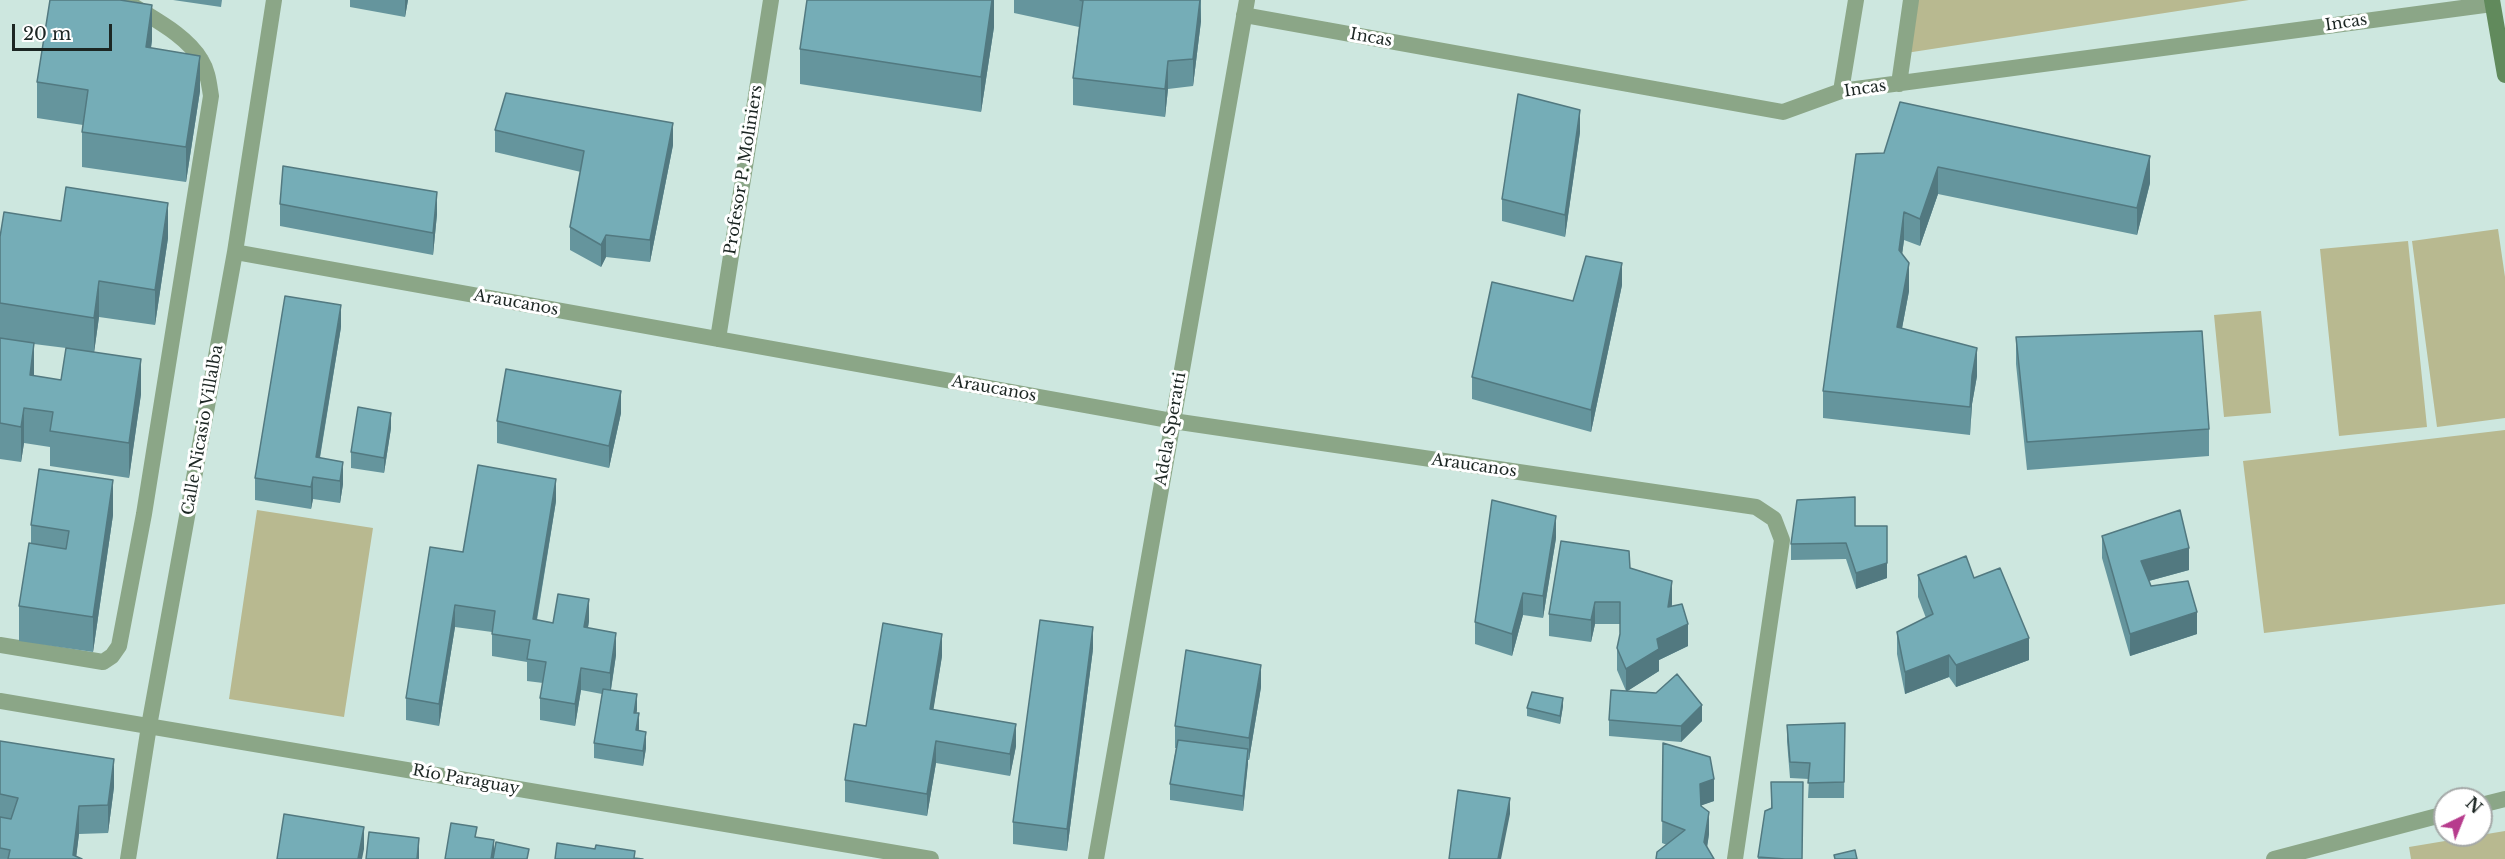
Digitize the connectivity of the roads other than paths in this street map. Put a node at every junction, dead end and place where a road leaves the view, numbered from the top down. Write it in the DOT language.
graph roads {
  1 [pos="124,0"];
  2 [pos="274,0"];
  3 [pos="771,0"];
  4 [pos="1856,0"];
  5 [pos="1911,0"];
  6 [pos="2492,2"];
  7 [pos="1246,7"];
  8 [pos="2505,75"];
  9 [pos="1899,84"];
  10 [pos="1841,91"];
  11 [pos="235,252"];
  12 [pos="718,339"];
  13 [pos="1173,421"];
  14 [pos="0,645"];
  15 [pos="0,701"];
  16 [pos="149,726"];
  17 [pos="2433,817"];
  18 [pos="128,859"];
  19 [pos="931,859"];
  20 [pos="1096,859"];
  21 [pos="1735,859"];
  22 [pos="2274,859"];
  1 -- 14 [label="street"];
  2 -- 11 [label="street, Calle Nicasio Villalba"];
  3 -- 12 [label="street, Profesor P. Moliniers"];
  4 -- 10 [label="street"];
  5 -- 9 [label="street"];
  6 -- 8 [label="main road"];
  6 -- 9 [label="street, Incas"];
  7 -- 10 [label="street, Incas"];
  7 -- 13 [label="street, Adela Speratti"];
  9 -- 10 [label="street, Incas"];
  11 -- 12 [label="street, Araucanos"];
  11 -- 16 [label="street, Calle Nicasio Villalba"];
  12 -- 13 [label="street, Araucanos"];
  13 -- 20 [label="street, Adela Speratti"];
  13 -- 21 [label="street, Araucanos"];
  15 -- 16 [label="street, Río Paraguay"];
  16 -- 18 [label="street, Calle Nicasio Villalba"];
  16 -- 19 [label="street, Río Paraguay"];
  17 -- 22 [label="street"];
}
